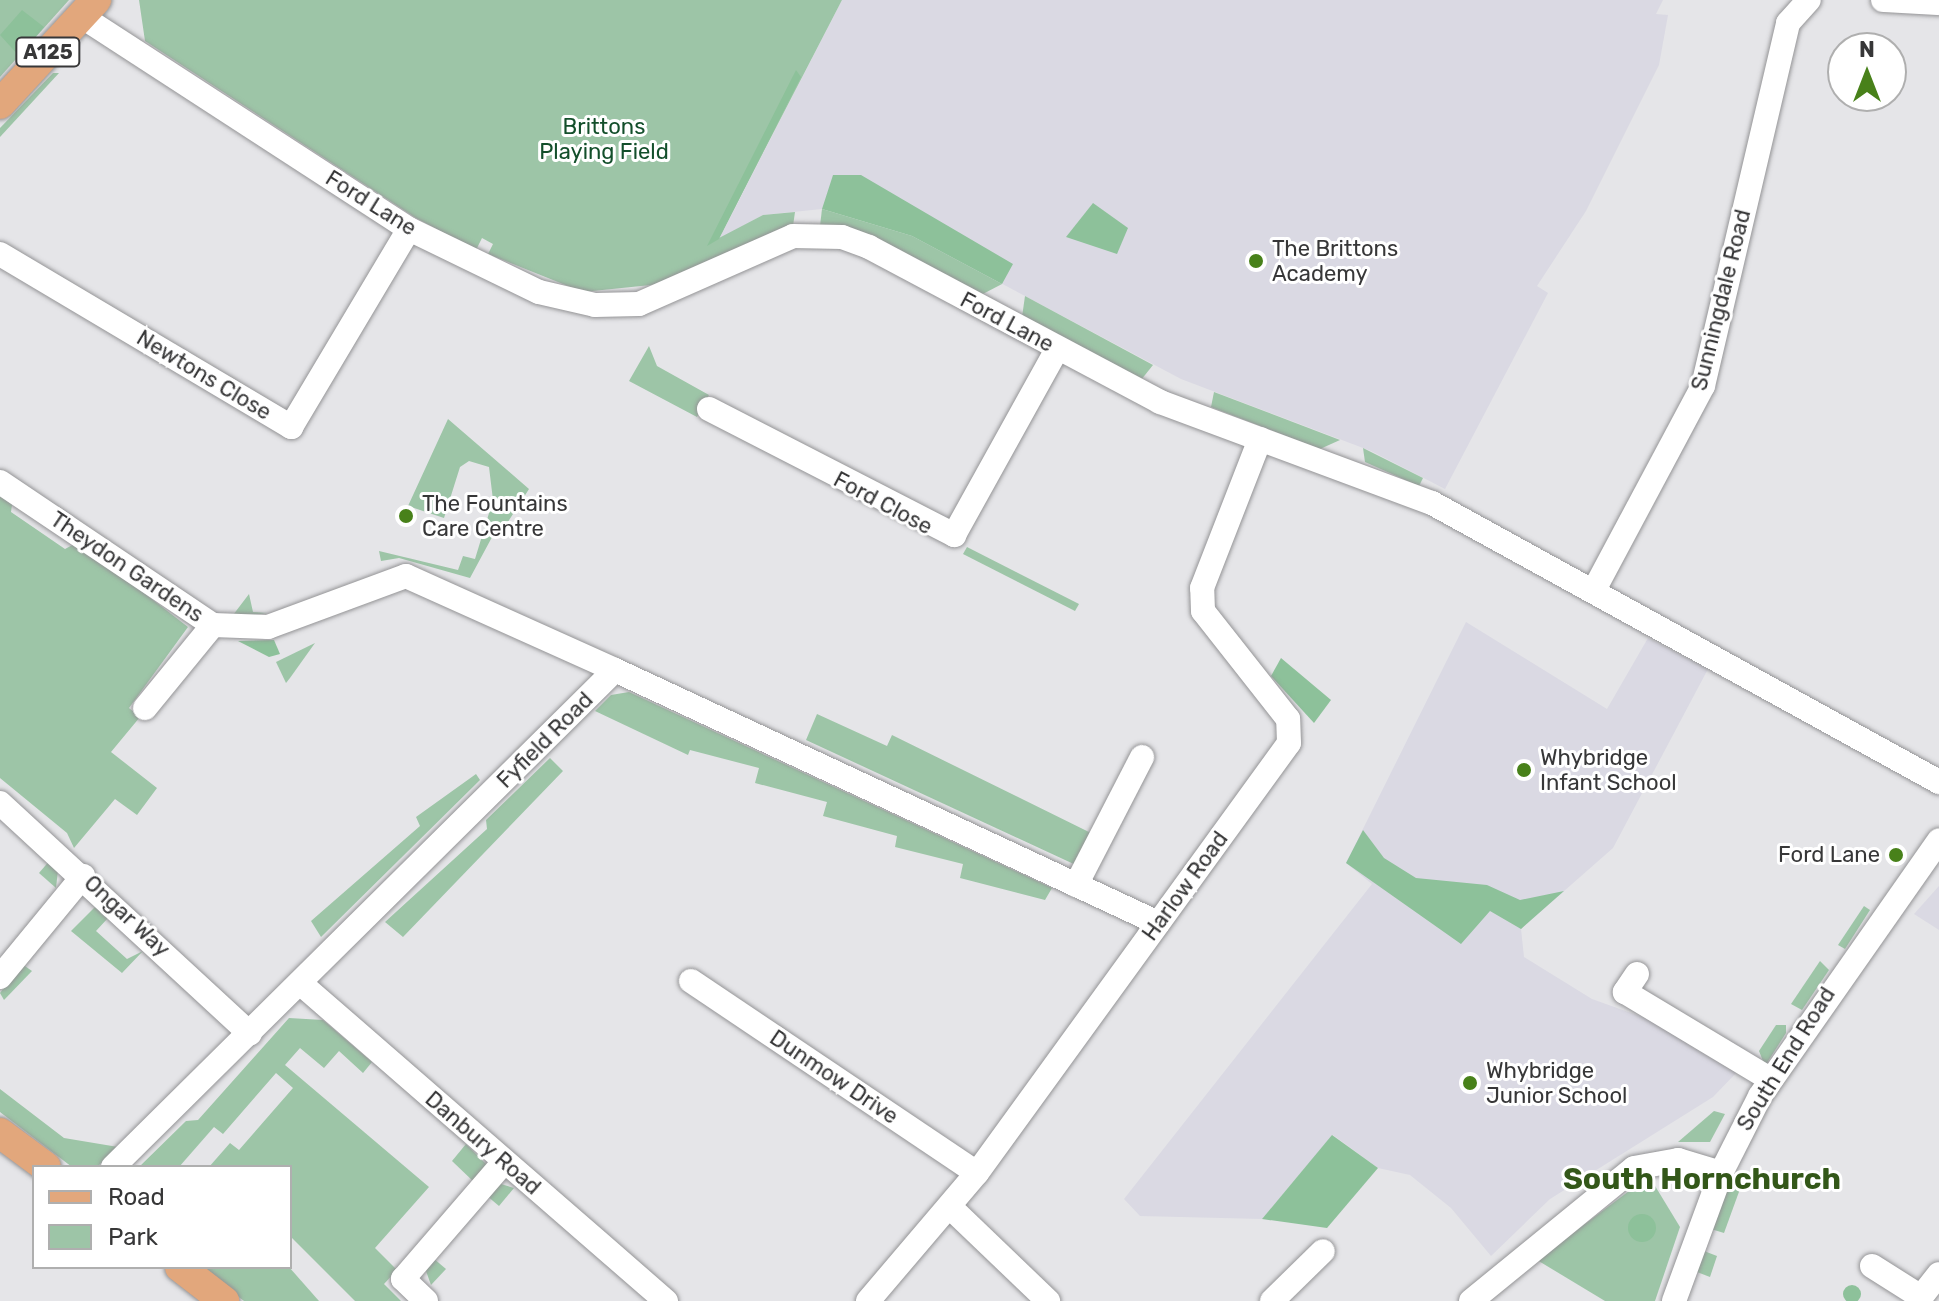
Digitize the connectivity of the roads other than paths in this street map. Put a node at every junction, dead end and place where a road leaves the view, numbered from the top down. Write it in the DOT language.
graph roads {
  1 [pos="1809,0"];
  2 [pos="1883,0"];
  3 [pos="1939,3"];
  4 [pos="88,8"];
  5 [pos="0,104"];
  6 [pos="409,229"];
  7 [pos="0,254"];
  8 [pos="1057,349"];
  9 [pos="709,409"];
  10 [pos="1260,439"];
  11 [pos="0,482"];
  12 [pos="1594,590"];
  13 [pos="213,625"];
  14 [pos="615,670"];
  15 [pos="145,708"];
  16 [pos="1142,757"];
  17 [pos="1939,782"];
  18 [pos="0,803"];
  19 [pos="1939,840"];
  20 [pos="83,876"];
  21 [pos="1076,885"];
  22 [pos="1158,923"];
  23 [pos="1637,974"];
  24 [pos="0,977"];
  25 [pos="691,981"];
  26 [pos="300,983"];
  27 [pos="250,1034"];
  28 [pos="1770,1079"];
  29 [pos="0,1133"];
  30 [pos="504,1162"];
  31 [pos="43,1165"];
  32 [pos="115,1165"];
  33 [pos="977,1173"];
  34 [pos="1721,1173"];
  35 [pos="950,1207"];
  36 [pos="1323,1251"];
  37 [pos="1872,1266"];
  38 [pos="183,1269"];
  39 [pos="1939,1274"];
  40 [pos="224,1301"];
  41 [pos="426,1301"];
  42 [pos="666,1301"];
  43 [pos="868,1301"];
  44 [pos="1048,1301"];
  45 [pos="1272,1301"];
  46 [pos="1471,1301"];
  47 [pos="1674,1301"];
  1 -- 12 [label="street, Sunningdale Road"];
  2 -- 3 [label="street"];
  4 -- 5 [label="main road, A125"];
  4 -- 6 [label="street, Ford Lane"];
  6 -- 7 [label="street, Newtons Close"];
  6 -- 8 [label="street, Ford Lane"];
  8 -- 9 [label="street, Ford Close"];
  8 -- 10 [label="street, Ford Lane"];
  10 -- 12 [label="street, Ford Lane"];
  10 -- 22 [label="street, Harlow Road"];
  11 -- 13 [label="street, Theydon Gardens"];
  12 -- 17 [label="street, Ford Lane"];
  13 -- 14 [label="street, Theydon Gardens"];
  13 -- 15 [label="street"];
  14 -- 21 [label="street"];
  14 -- 26 [label="street, Fyfield Road"];
  16 -- 21 [label="street"];
  18 -- 20 [label="street, Ongar Way"];
  19 -- 28 [label="street, South End Road"];
  20 -- 24 [label="street"];
  20 -- 27 [label="street, Ongar Way"];
  21 -- 22 [label="street"];
  22 -- 33 [label="street, Harlow Road"];
  23 -- 28 [label="street"];
  25 -- 33 [label="street, Dunmow Drive"];
  26 -- 27 [label="street, Fyfield Road"];
  26 -- 30 [label="street, Danbury Road"];
  27 -- 32 [label="street, Fyfield Road"];
  28 -- 34 [label="street, South End Road"];
  29 -- 31 [label="main road"];
  30 -- 41 [label="street"];
  30 -- 42 [label="street, Danbury Road"];
  33 -- 35 [label="street, Harlow Road"];
  34 -- 46 [label="street"];
  34 -- 47 [label="street, South End Road"];
  35 -- 43 [label="street, Harlow Road"];
  35 -- 44 [label="street"];
  36 -- 45 [label="street"];
  37 -- 39 [label="street"];
  38 -- 40 [label="main road"];
}
